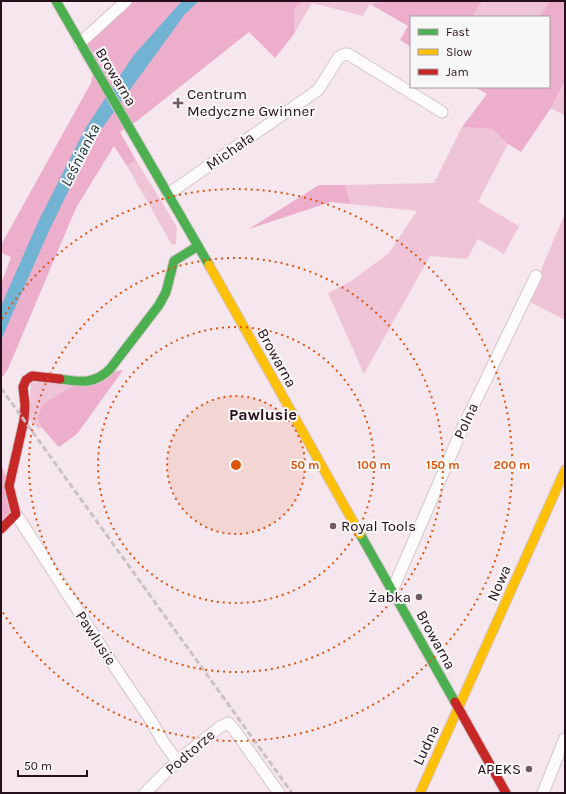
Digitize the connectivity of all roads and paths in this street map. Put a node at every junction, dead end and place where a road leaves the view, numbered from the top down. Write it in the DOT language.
graph roads {
  1 [pos="56,1"];
  2 [pos="126,1"];
  3 [pos="80,43"];
  4 [pos="442,112"];
  5 [pos="168,194"];
  6 [pos="198,246"];
  7 [pos="536,276"];
  8 [pos="565,470"];
  9 [pos="16,514"];
  10 [pos="1,529"];
  11 [pos="392,591"];
  12 [pos="458,708"];
  13 [pos="565,738"];
  14 [pos="177,761"];
  15 [pos="145,793"];
  16 [pos="279,793"];
  17 [pos="420,793"];
  18 [pos="506,793"];
  19 [pos="543,793"];
  1 -- 3 [label="street, Browarna"];
  2 -- 3 [label="street"];
  3 -- 5 [label="street, Browarna"];
  4 -- 5 [label="street, Michała"];
  5 -- 6 [label="street, Browarna"];
  6 -- 9 [label="street"];
  6 -- 11 [label="street, Browarna"];
  7 -- 11 [label="street, Polna"];
  8 -- 12 [label="street, Nowa"];
  9 -- 10 [label="street"];
  9 -- 14 [label="street, Pawlusie"];
  11 -- 12 [label="street, Browarna"];
  12 -- 17 [label="street, Ludna"];
  12 -- 18 [label="street, Browarna"];
  13 -- 19 [label="street"];
  14 -- 15 [label="street, Podtorze"];
  14 -- 16 [label="street, Podtorze"];
}
